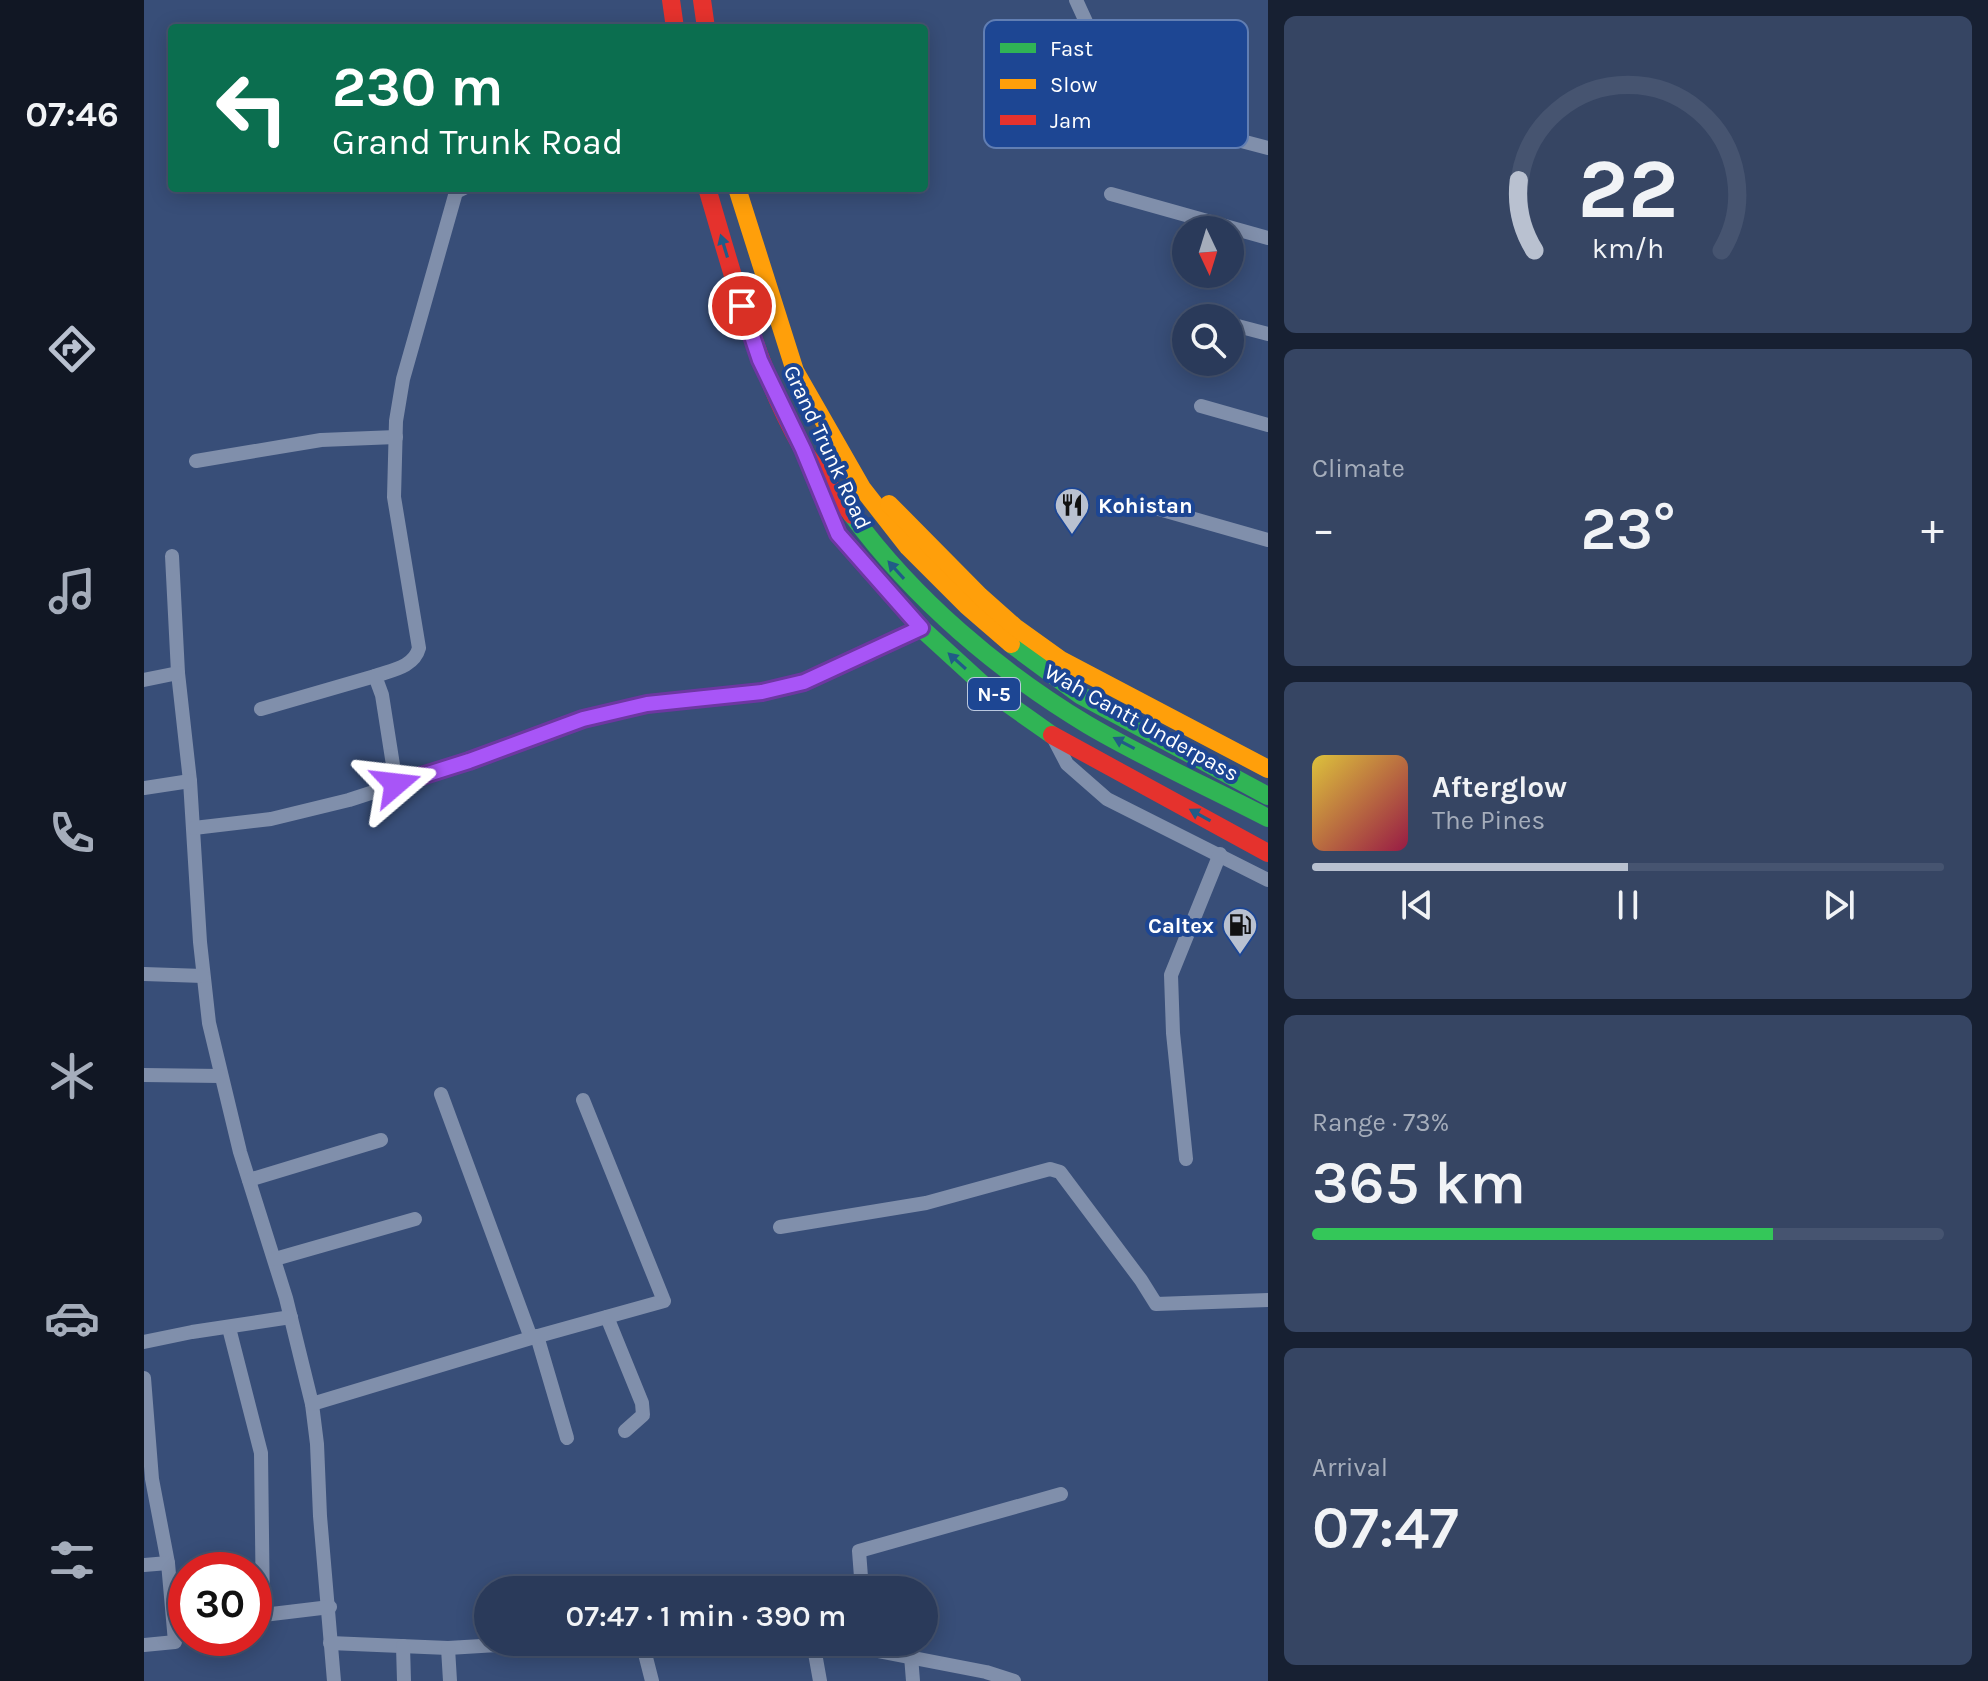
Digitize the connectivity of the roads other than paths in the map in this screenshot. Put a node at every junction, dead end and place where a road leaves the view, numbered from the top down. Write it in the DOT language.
graph roads {
  1 [pos="671,0"];
  2 [pos="702,0"];
  3 [pos="1076,0"];
  4 [pos="1085,20"];
  5 [pos="674,24"];
  6 [pos="705,24"];
  7 [pos="1248,143"];
  8 [pos="1268,148"];
  9 [pos="456,192"];
  10 [pos="708,192"];
  11 [pos="738,192"];
  12 [pos="1111,194"];
  13 [pos="1268,238"];
  14 [pos="1244,328"];
  15 [pos="1268,334"];
  16 [pos="1201,406"];
  17 [pos="1268,425"];
  18 [pos="831,436"];
  19 [pos="396,437"];
  20 [pos="803,449"];
  21 [pos="196,461"];
  22 [pos="1152,507"];
  23 [pos="1268,540"];
  24 [pos="172,556"];
  25 [pos="921,628"];
  26 [pos="178,673"];
  27 [pos="375,676"];
  28 [pos="144,680"];
  29 [pos="261,709"];
  30 [pos="1052,735"];
  31 [pos="1268,769"];
  32 [pos="190,781"];
  33 [pos="396,784"];
  34 [pos="144,788"];
  35 [pos="1268,796"];
  36 [pos="1268,818"];
  37 [pos="194,828"];
  38 [pos="1268,853"];
  39 [pos="1220,854"];
  40 [pos="1268,880"];
  41 [pos="144,974"];
  42 [pos="203,976"];
  43 [pos="144,1075"];
  44 [pos="220,1076"];
  45 [pos="441,1094"];
  46 [pos="583,1100"];
  47 [pos="381,1140"];
  48 [pos="1186,1159"];
  49 [pos="249,1180"];
  50 [pos="415,1219"];
  51 [pos="780,1227"];
  52 [pos="275,1259"];
  53 [pos="1268,1300"];
  54 [pos="291,1317"];
  55 [pos="607,1317"];
  56 [pos="229,1328"];
  57 [pos="534,1337"];
  58 [pos="144,1342"];
  59 [pos="144,1378"];
  60 [pos="312,1404"];
  61 [pos="625,1431"];
  62 [pos="567,1438"];
  63 [pos="1061,1494"];
  64 [pos="260,1552"];
  65 [pos="168,1563"];
  66 [pos="144,1565"];
  67 [pos="861,1576"];
  68 [pos="330,1607"];
  69 [pos="272,1614"];
  70 [pos="168,1643"];
  71 [pos="330,1643"];
  72 [pos="144,1645"];
  73 [pos="403,1646"];
  74 [pos="474,1646"];
  75 [pos="448,1648"];
  76 [pos="646,1656"];
  77 [pos="816,1656"];
  78 [pos="911,1656"];
  79 [pos="334,1681"];
  80 [pos="404,1681"];
  81 [pos="450,1681"];
  82 [pos="652,1681"];
  83 [pos="820,1681"];
  84 [pos="913,1681"];
  85 [pos="1014,1681"];
  1 -- 5 [label="main road"];
  2 -- 6 [label="main road"];
  3 -- 4 [label="street"];
  7 -- 8 [label="street"];
  9 -- 19 [label="street"];
  20 -- 10 [label="main road, Grand Trunk Road / N-5, one-way"];
  11 -- 18 [label="main road, Grand Trunk Road"];
  12 -- 13 [label="street"];
  14 -- 15 [label="street"];
  16 -- 17 [label="street"];
  18 -- 31 [label="main road, Grand Trunk Road"];
  18 -- 35 [label="main road, Wah Cantt Underpass"];
  19 -- 21 [label="street"];
  19 -- 27 [label="street"];
  20 -- 25 [label="main road, Grand Trunk Road / N-5"];
  36 -- 20 [label="main road, Wah Cantt Underpass, one-way"];
  22 -- 23 [label="street"];
  24 -- 26 [label="street"];
  30 -- 25 [label="main road, Grand Trunk Road / N-5, one-way"];
  25 -- 33 [label="street"];
  26 -- 28 [label="street"];
  26 -- 32 [label="street"];
  27 -- 29 [label="street"];
  27 -- 33 [label="street"];
  38 -- 30 [label="main road, Grand Trunk Road / N-5, one-way"];
  30 -- 39 [label="street"];
  32 -- 34 [label="street"];
  32 -- 37 [label="street"];
  33 -- 37 [label="street"];
  37 -- 42 [label="street"];
  39 -- 40 [label="street"];
  39 -- 48 [label="street"];
  41 -- 42 [label="street"];
  42 -- 44 [label="street"];
  43 -- 44 [label="street"];
  44 -- 49 [label="street"];
  45 -- 57 [label="street"];
  46 -- 55 [label="street"];
  47 -- 49 [label="street"];
  49 -- 52 [label="street"];
  50 -- 52 [label="street"];
  51 -- 53 [label="street"];
  52 -- 54 [label="street"];
  54 -- 56 [label="street"];
  54 -- 60 [label="street"];
  55 -- 57 [label="street"];
  55 -- 61 [label="street"];
  56 -- 58 [label="street"];
  56 -- 64 [label="street"];
  57 -- 60 [label="street"];
  57 -- 62 [label="street"];
  59 -- 65 [label="street"];
  60 -- 68 [label="street"];
  63 -- 67 [label="street"];
  65 -- 66 [label="street"];
  68 -- 69 [label="street"];
  68 -- 71 [label="street"];
  70 -- 72 [label="street"];
  71 -- 73 [label="street"];
  71 -- 79 [label="street"];
  73 -- 75 [label="street"];
  73 -- 80 [label="street"];
  74 -- 75 [label="street"];
  75 -- 81 [label="street"];
  76 -- 82 [label="street"];
  77 -- 83 [label="street"];
  78 -- 84 [label="street"];
  78 -- 85 [label="street"];
}
